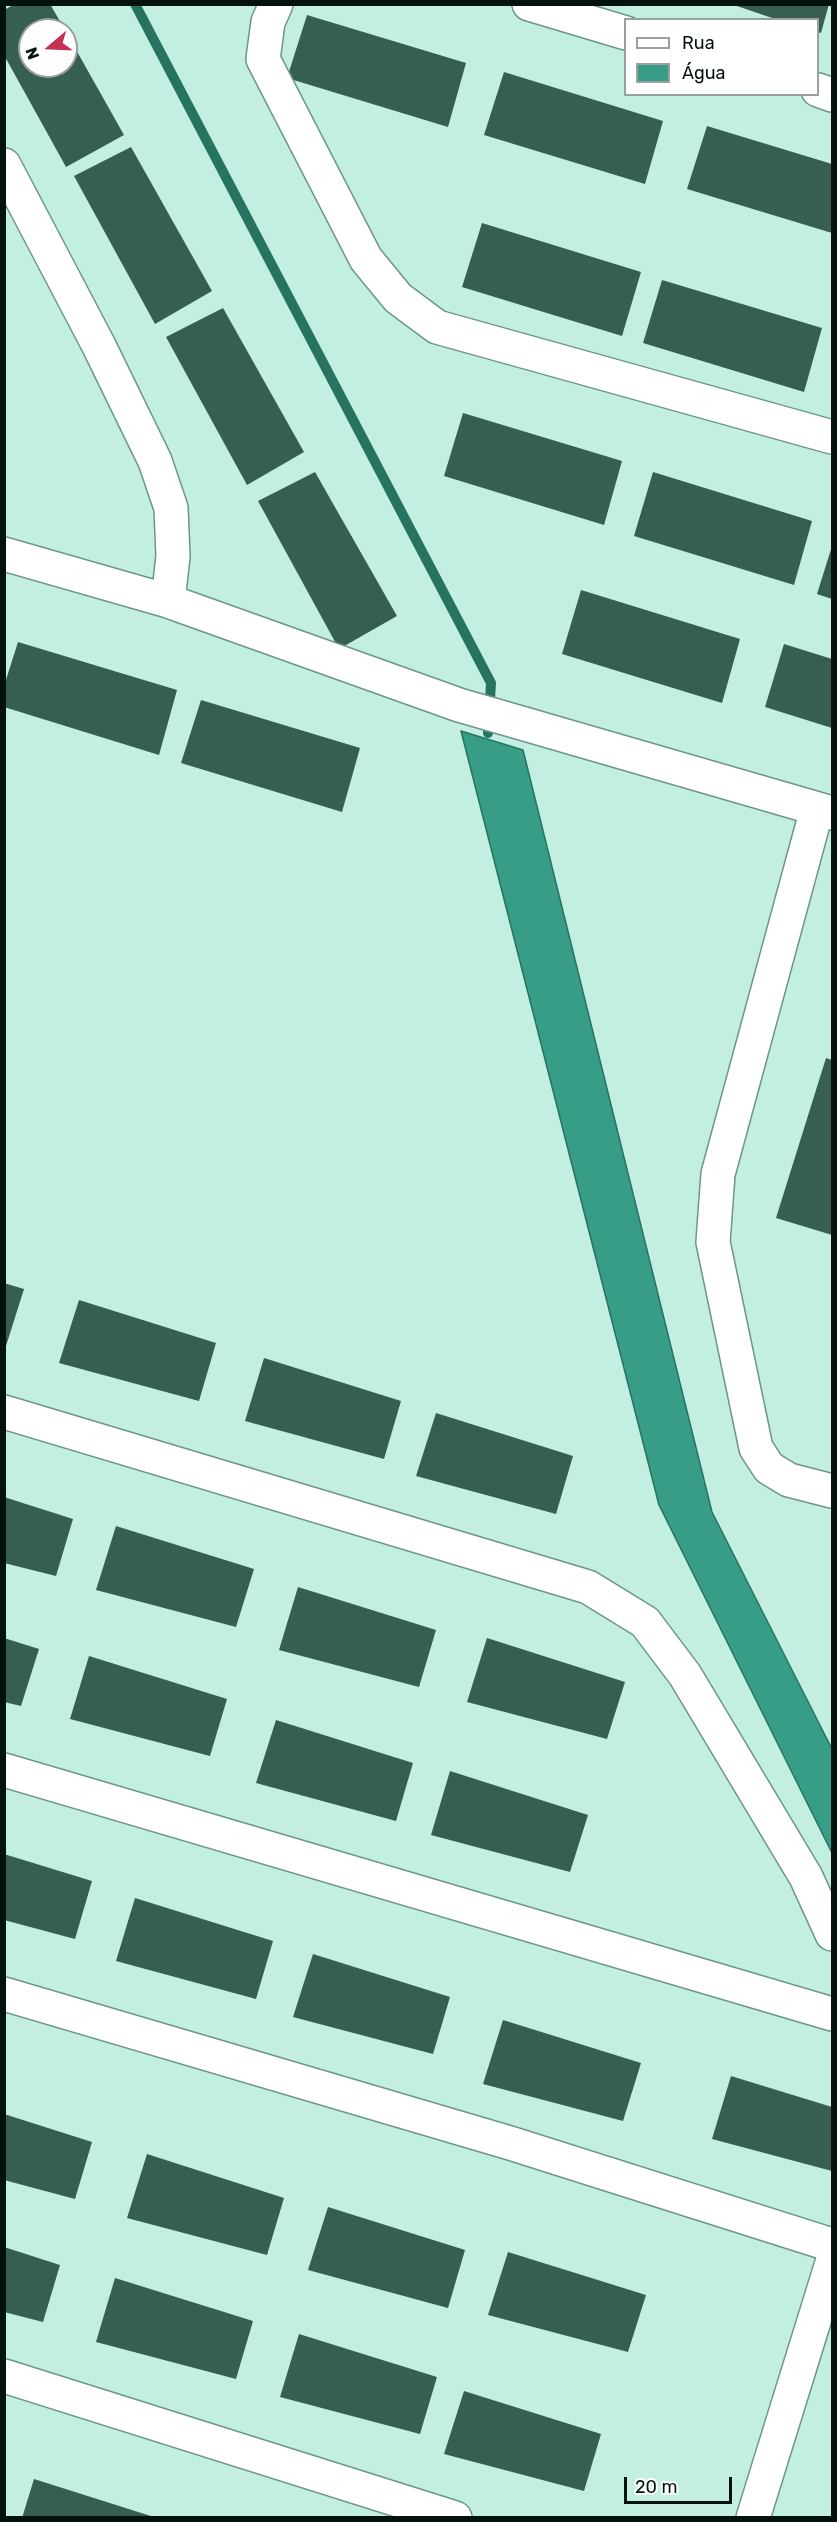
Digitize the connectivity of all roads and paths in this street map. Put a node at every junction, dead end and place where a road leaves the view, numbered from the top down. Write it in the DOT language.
graph roads {
  1 [pos="276,4"];
  2 [pos="529,4"];
  3 [pos="624,32"];
  4 [pos="4,165"];
  5 [pos="12,192"];
  6 [pos="832,437"];
  7 [pos="4,554"];
  8 [pos="168,601"];
  9 [pos="825,811"];
  10 [pos="4,1412"];
  11 [pos="832,1491"];
  12 [pos="4,1770"];
  13 [pos="832,1934"];
  14 [pos="4,1994"];
  15 [pos="832,2014"];
  16 [pos="832,2245"];
  17 [pos="832,2264"];
  18 [pos="4,2376"];
  19 [pos="455,2517"];
  20 [pos="753,2517"];
  1 -- 6 [label="street"];
  2 -- 3 [label="street"];
  4 -- 5 [label="street"];
  5 -- 8 [label="street"];
  7 -- 8 [label="street"];
  8 -- 9 [label="street"];
  9 -- 11 [label="street"];
  10 -- 13 [label="street"];
  12 -- 15 [label="street"];
  14 -- 16 [label="street"];
  17 -- 20 [label="street"];
  18 -- 19 [label="street"];
}
